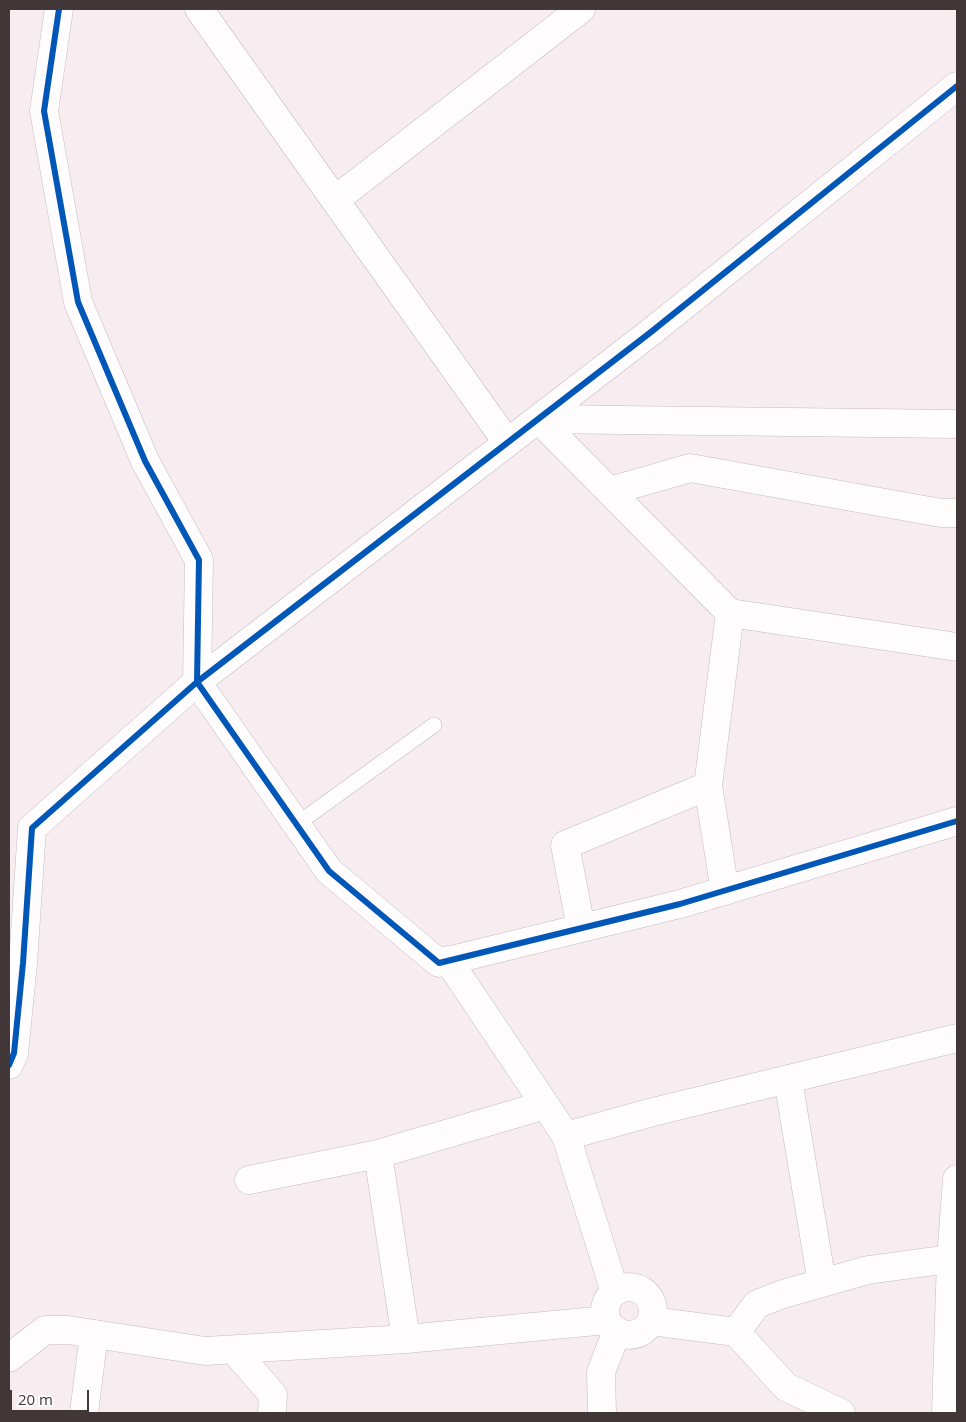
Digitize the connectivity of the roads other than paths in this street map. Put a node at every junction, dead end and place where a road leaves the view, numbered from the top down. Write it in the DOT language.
graph roads {
  1 [pos="59,9"];
  2 [pos="199,9"];
  3 [pos="570,12"];
  4 [pos="957,86"];
  5 [pos="335,200"];
  6 [pos="538,419"];
  7 [pos="957,424"];
  8 [pos="507,442"];
  9 [pos="610,491"];
  10 [pos="957,513"];
  11 [pos="730,613"];
  12 [pos="957,647"];
  13 [pos="197,682"];
  14 [pos="434,725"];
  15 [pos="708,786"];
  16 [pos="957,821"];
  17 [pos="297,824"];
  18 [pos="725,891"];
  19 [pos="581,928"];
  20 [pos="448,960"];
  21 [pos="957,1038"];
  22 [pos="9,1065"];
  23 [pos="788,1080"];
  24 [pos="545,1105"];
  25 [pos="566,1136"];
  26 [pos="378,1154"];
  27 [pos="957,1179"];
  28 [pos="249,1180"];
  29 [pos="954,1259"];
  30 [pos="822,1283"];
  31 [pos="615,1292"];
  32 [pos="651,1322"];
  33 [pos="612,1326"];
  34 [pos="736,1332"];
  35 [pos="94,1334"];
  36 [pos="406,1339"];
  37 [pos="234,1350"];
  38 [pos="9,1358"];
  39 [pos="84,1413"];
  40 [pos="272,1413"];
  41 [pos="602,1413"];
  42 [pos="840,1413"];
  43 [pos="946,1413"];
  1 -- 13 [label="street"];
  2 -- 5 [label="street"];
  3 -- 5 [label="street"];
  4 -- 6 [label="street"];
  5 -- 8 [label="street"];
  6 -- 7 [label="street"];
  6 -- 8 [label="street"];
  6 -- 9 [label="street"];
  8 -- 13 [label="street"];
  9 -- 10 [label="street"];
  9 -- 11 [label="street"];
  11 -- 12 [label="street"];
  11 -- 15 [label="street"];
  13 -- 17 [label="street"];
  13 -- 22 [label="street"];
  14 -- 17 [label="lane"];
  15 -- 18 [label="street"];
  15 -- 19 [label="street"];
  16 -- 18 [label="street"];
  17 -- 20 [label="street"];
  18 -- 19 [label="street"];
  19 -- 20 [label="street"];
  20 -- 24 [label="street"];
  21 -- 23 [label="street"];
  23 -- 25 [label="street"];
  23 -- 30 [label="street"];
  24 -- 25 [label="street"];
  24 -- 26 [label="street"];
  25 -- 31 [label="street"];
  26 -- 28 [label="street"];
  26 -- 36 [label="street"];
  27 -- 29 [label="street"];
  29 -- 30 [label="street"];
  29 -- 43 [label="street"];
  30 -- 34 [label="street"];
  31 -- 32 [label="street"];
  31 -- 33 [label="street"];
  32 -- 33 [label="street"];
  32 -- 34 [label="street"];
  33 -- 36 [label="street"];
  33 -- 41 [label="street"];
  34 -- 42 [label="street"];
  35 -- 37 [label="street"];
  35 -- 38 [label="street"];
  35 -- 39 [label="street"];
  36 -- 37 [label="street"];
  37 -- 40 [label="street"];
}
